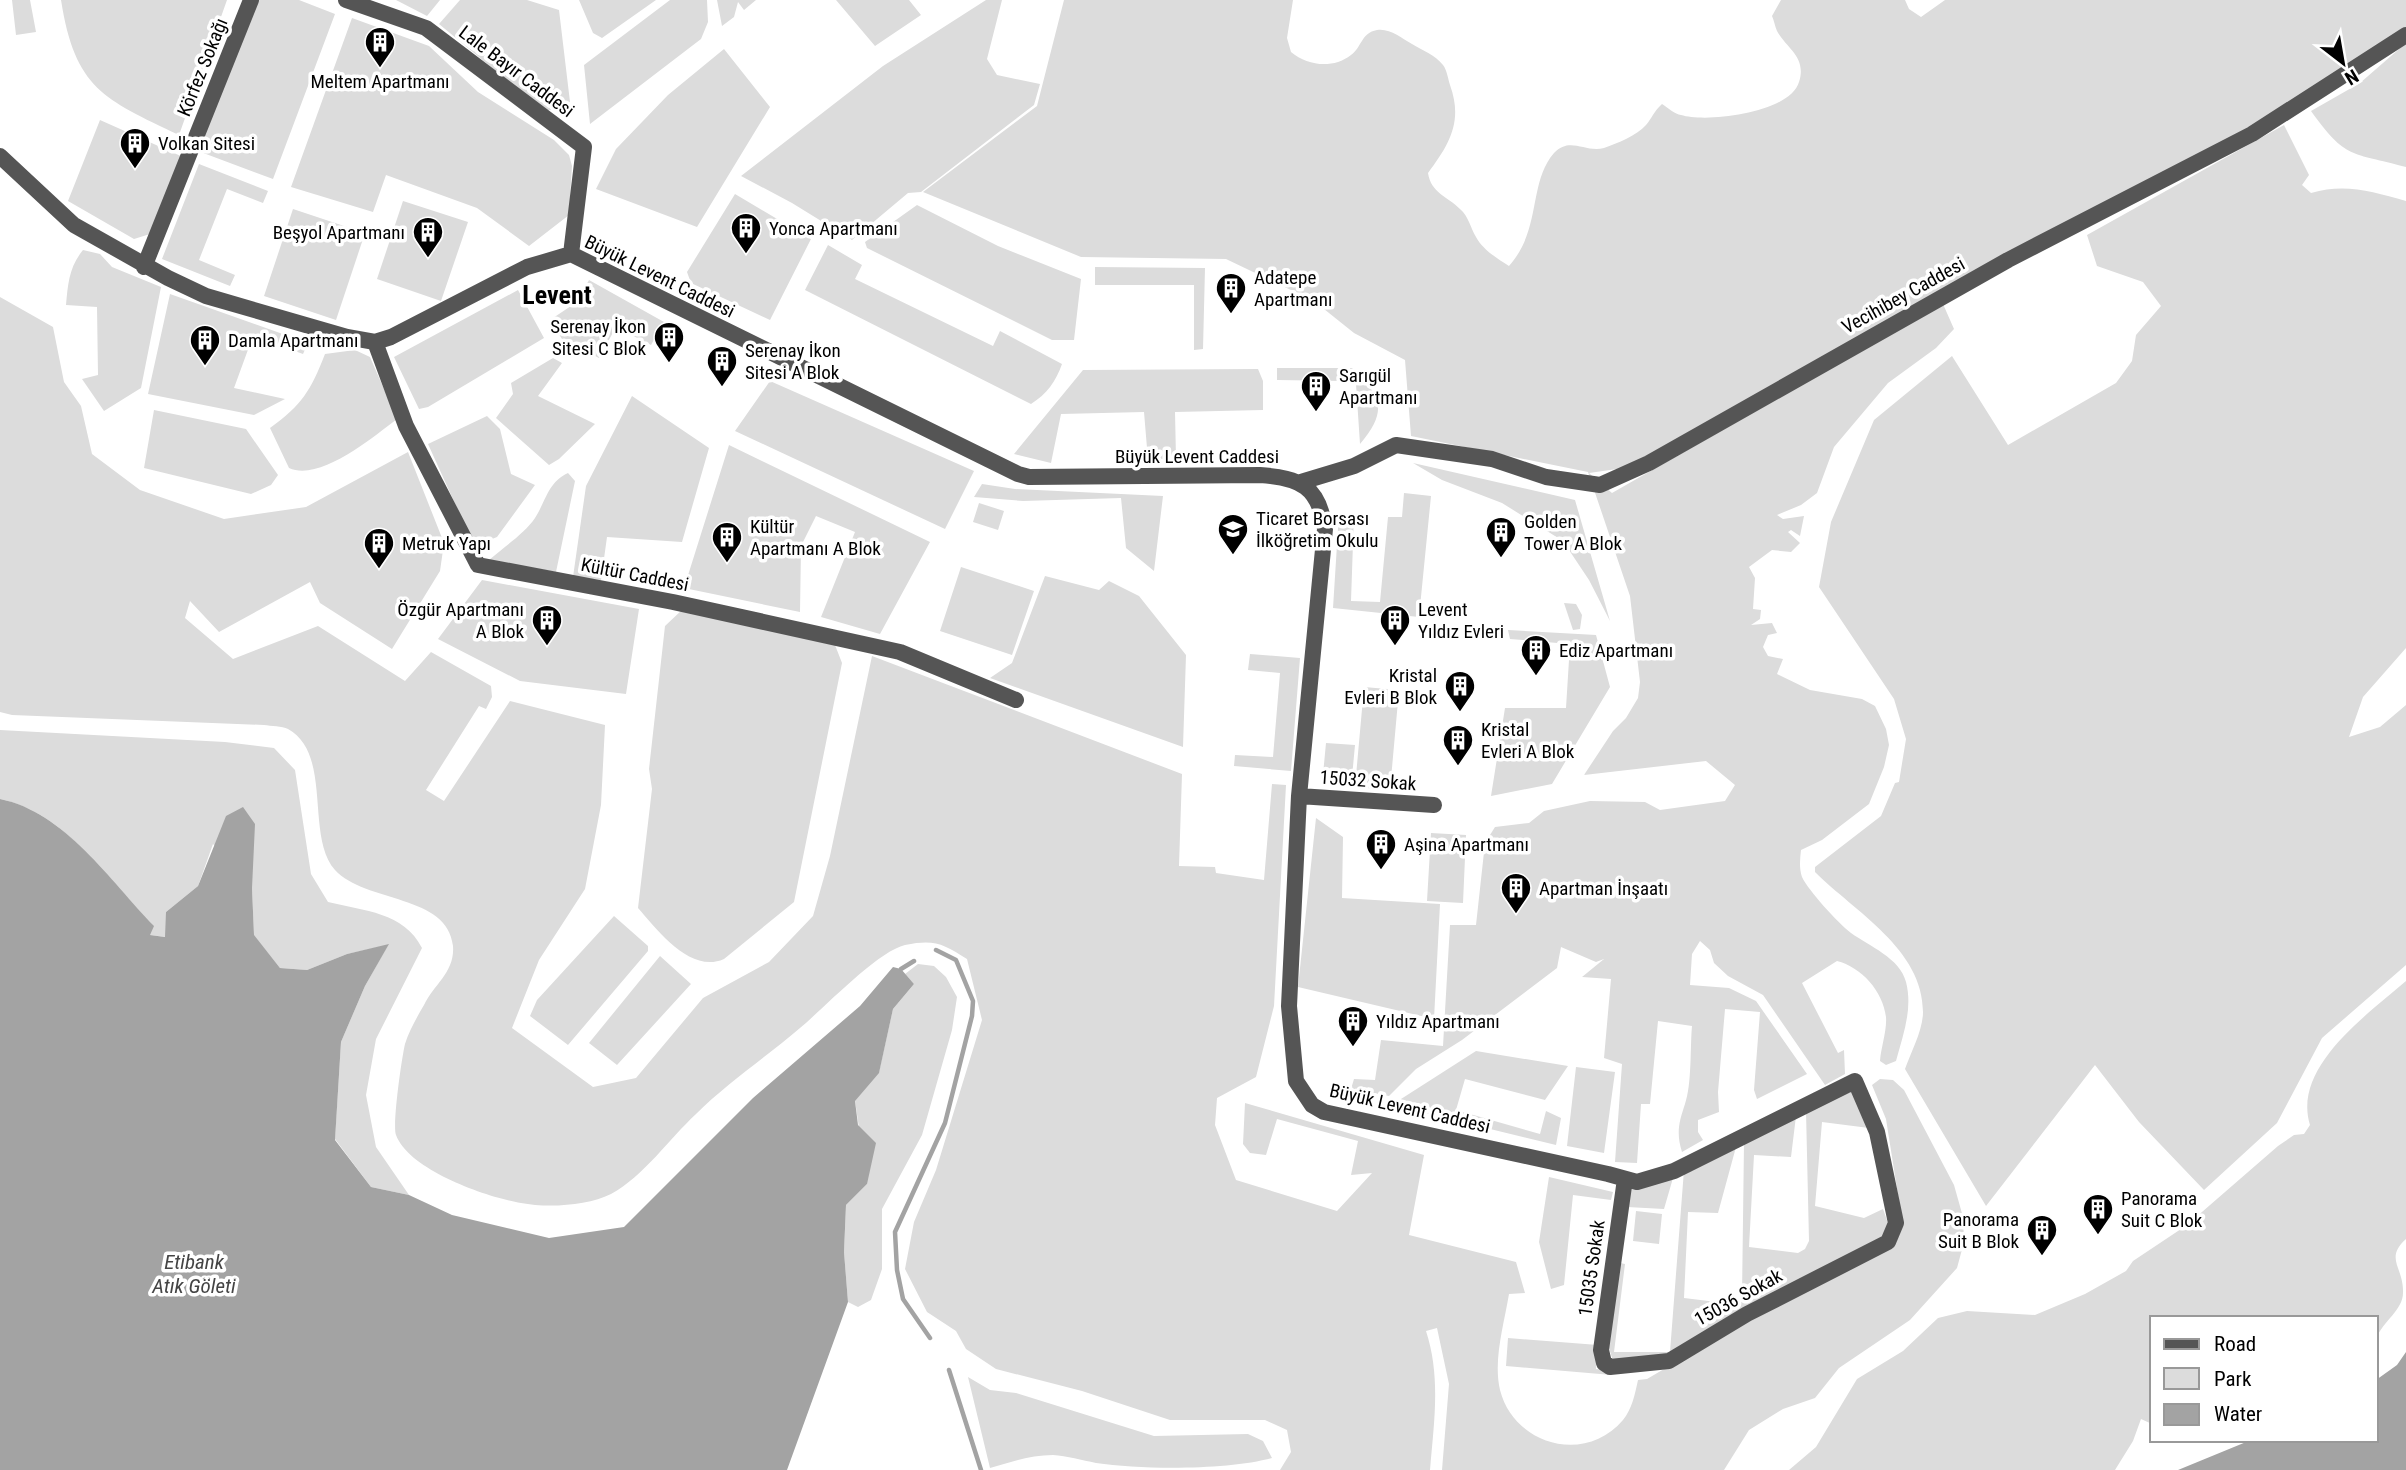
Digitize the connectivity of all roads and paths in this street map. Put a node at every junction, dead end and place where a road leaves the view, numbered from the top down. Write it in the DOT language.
graph roads {
  1 [pos="251,0"];
  2 [pos="346,0"];
  3 [pos="2406,35"];
  4 [pos="0,156"];
  5 [pos="571,254"];
  6 [pos="144,267"];
  7 [pos="374,342"];
  8 [pos="1301,482"];
  9 [pos="1016,700"];
  10 [pos="1299,796"];
  11 [pos="1434,805"];
  12 [pos="1625,1179"];
  13 [pos="1888,1242"];
  14 [pos="1604,1363"];
  1 -- 6 [label="street, Körfez Sokağı"];
  2 -- 5 [label="street, Lale Bayır Caddesi"];
  3 -- 8 [label="street, Vecihibey Caddesi"];
  4 -- 6 [label="street"];
  5 -- 7 [label="street, Büyük Levent Caddesi"];
  5 -- 8 [label="street, Büyük Levent Caddesi"];
  6 -- 7 [label="street"];
  7 -- 9 [label="street, Kültür Caddesi"];
  8 -- 10 [label="street, Büyük Levent Caddesi"];
  10 -- 11 [label="street, 15032 Sokak"];
  10 -- 12 [label="street, Büyük Levent Caddesi"];
  12 -- 13 [label="street, Büyük Levent Caddesi"];
  12 -- 14 [label="street, 15035 Sokak"];
  13 -- 14 [label="street, 15036 Sokak"];
}
